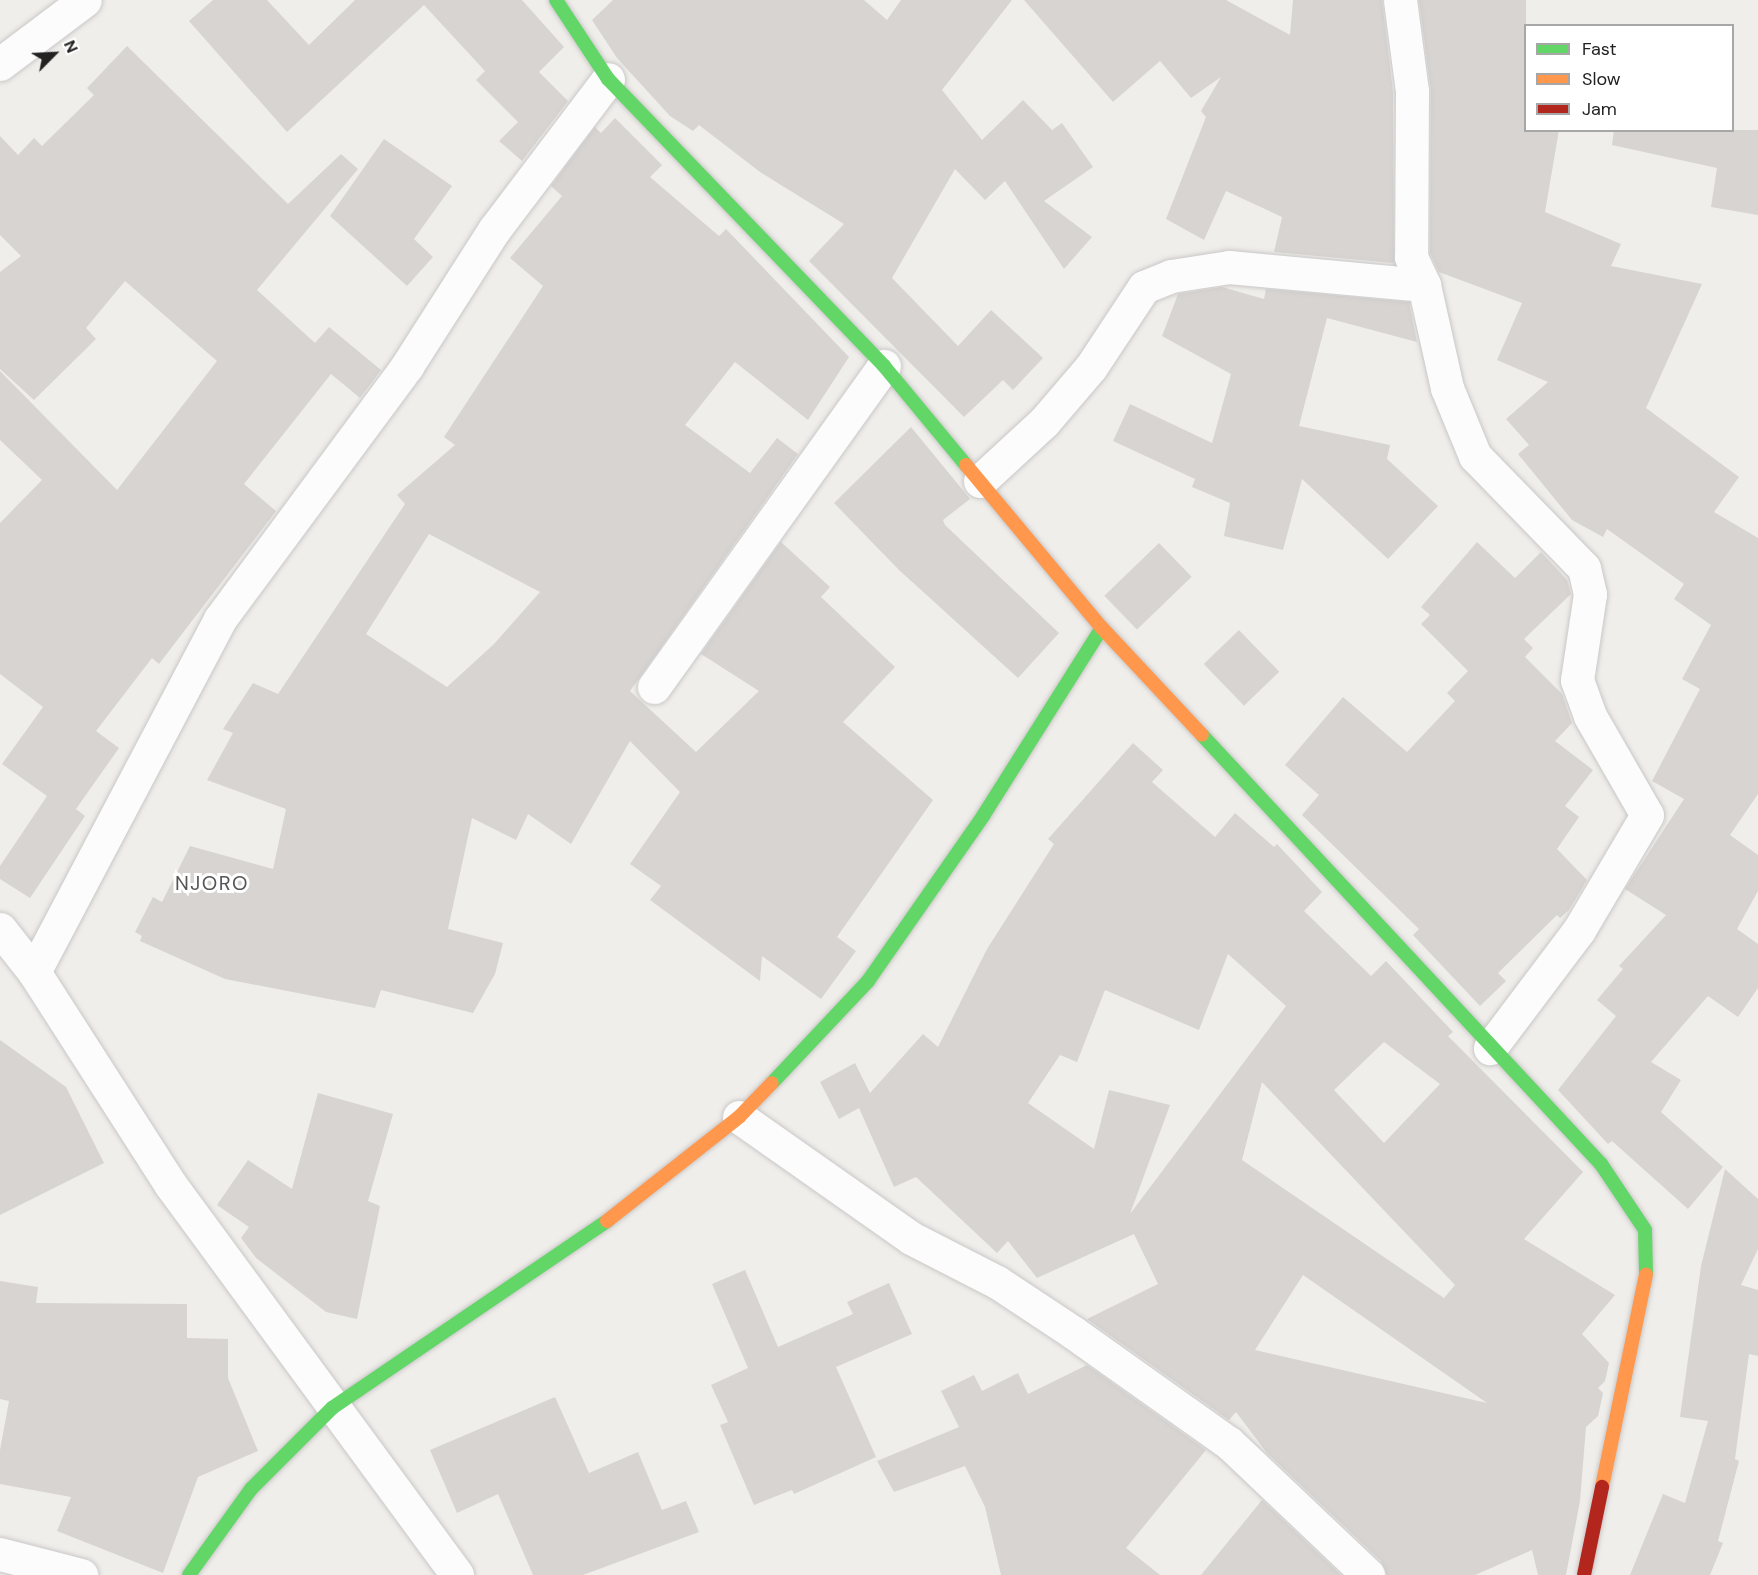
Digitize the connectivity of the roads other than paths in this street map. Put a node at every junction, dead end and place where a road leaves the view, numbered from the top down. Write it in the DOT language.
graph roads {
  1 [pos="85,0"];
  2 [pos="556,0"];
  3 [pos="1400,0"];
  4 [pos="0,64"];
  5 [pos="608,79"];
  6 [pos="1424,285"];
  7 [pos="884,366"];
  8 [pos="980,481"];
  9 [pos="1102,628"];
  10 [pos="654,687"];
  11 [pos="0,929"];
  12 [pos="34,972"];
  13 [pos="1490,1048"];
  14 [pos="739,1117"];
  15 [pos="332,1408"];
  16 [pos="0,1554"];
  17 [pos="81,1575"];
  18 [pos="189,1575"];
  19 [pos="457,1575"];
  20 [pos="1368,1575"];
  21 [pos="1584,1575"];
  1 -- 4 [label="street"];
  2 -- 5 [label="street"];
  3 -- 6 [label="street"];
  5 -- 7 [label="street"];
  5 -- 12 [label="street"];
  6 -- 8 [label="street"];
  6 -- 13 [label="street"];
  7 -- 8 [label="street"];
  7 -- 10 [label="street"];
  8 -- 9 [label="street"];
  9 -- 13 [label="street"];
  9 -- 14 [label="street"];
  11 -- 12 [label="street"];
  12 -- 15 [label="street"];
  13 -- 21 [label="street"];
  14 -- 15 [label="street"];
  14 -- 20 [label="street"];
  15 -- 18 [label="street"];
  15 -- 19 [label="street"];
  16 -- 17 [label="street"];
}
